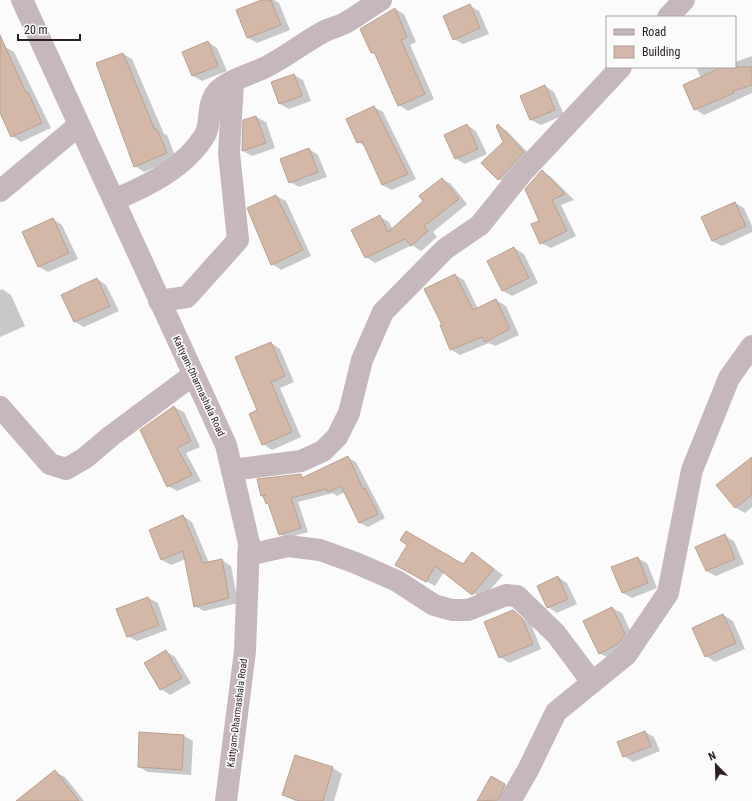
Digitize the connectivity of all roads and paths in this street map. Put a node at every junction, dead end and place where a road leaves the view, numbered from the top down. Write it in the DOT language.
graph roads {
  1 [pos="22,0"];
  2 [pos="381,0"];
  3 [pos="684,0"];
  4 [pos="669,16"];
  5 [pos="620,68"];
  6 [pos="233,82"];
  7 [pos="79,125"];
  8 [pos="0,191"];
  9 [pos="114,200"];
  10 [pos="159,301"];
  11 [pos="752,346"];
  12 [pos="193,375"];
  13 [pos="0,406"];
  14 [pos="232,470"];
  15 [pos="248,555"];
  16 [pos="592,682"];
  17 [pos="226,801"];
  18 [pos="510,801"];
  1 -- 7 [label="street, Kattyam-Dharmashala Road"];
  2 -- 6 [label="street"];
  3 -- 4 [label="street"];
  5 -- 14 [label="street"];
  6 -- 9 [label="street"];
  6 -- 10 [label="street"];
  7 -- 8 [label="street"];
  7 -- 9 [label="street, Kattyam-Dharmashala Road"];
  9 -- 10 [label="street, Kattyam-Dharmashala Road"];
  10 -- 12 [label="street, Kattyam-Dharmashala Road"];
  11 -- 16 [label="street"];
  12 -- 13 [label="street"];
  12 -- 14 [label="street, Kattyam-Dharmashala Road"];
  14 -- 15 [label="street, Kattyam-Dharmashala Road"];
  15 -- 16 [label="street"];
  15 -- 17 [label="street, Kattyam-Dharmashala Road"];
  16 -- 18 [label="street"];
}
